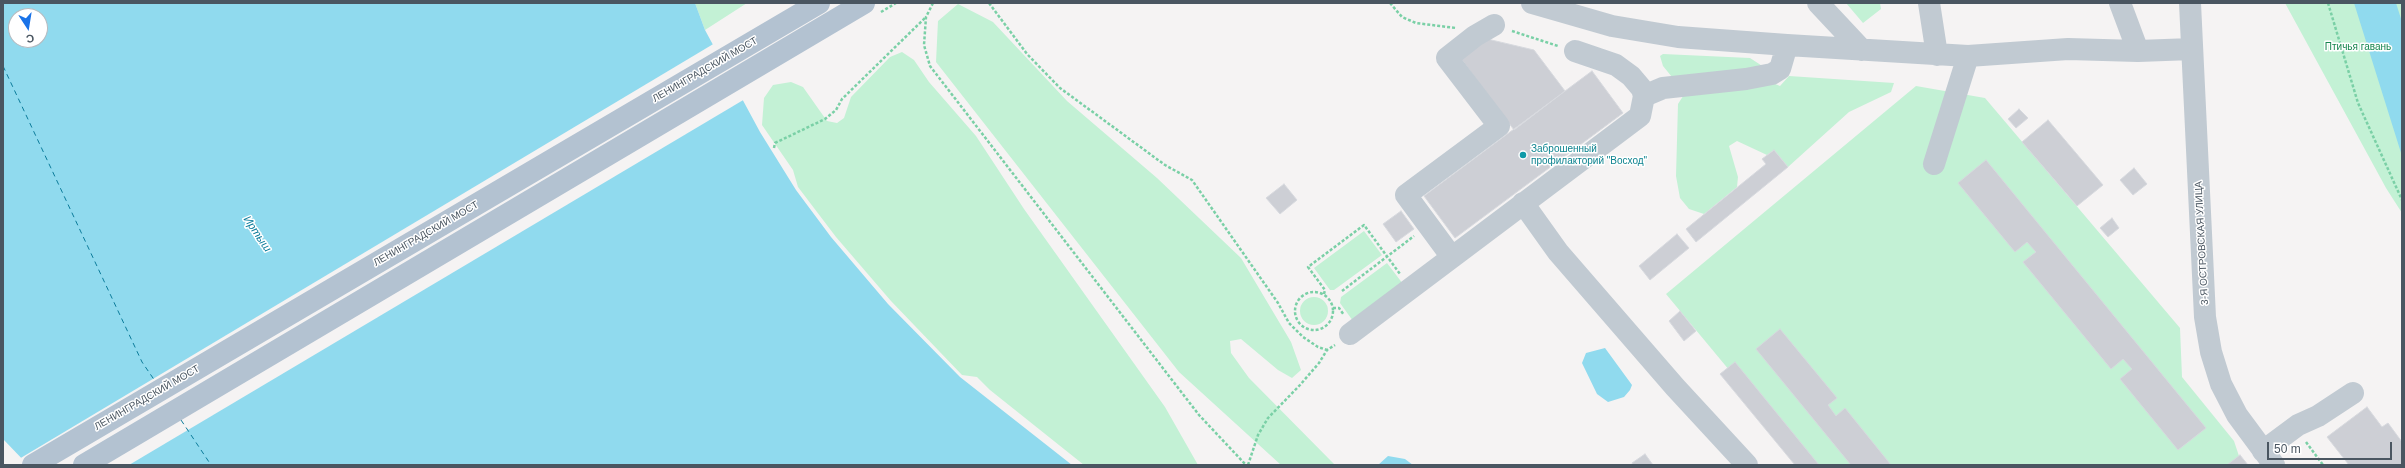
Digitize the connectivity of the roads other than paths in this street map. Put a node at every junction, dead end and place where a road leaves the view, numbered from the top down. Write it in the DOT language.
graph roads {
  1 [pos="819,3"];
  2 [pos="864,3"];
  3 [pos="1532,3"];
  4 [pos="1818,3"];
  5 [pos="1930,3"];
  6 [pos="2120,3"];
  7 [pos="2190,3"];
  8 [pos="1494,25"];
  9 [pos="1612,26"];
  10 [pos="1782,41"];
  11 [pos="2192,49"];
  12 [pos="1862,50"];
  13 [pos="1575,51"];
  14 [pos="2138,51"];
  15 [pos="1937,55"];
  16 [pos="1968,56"];
  17 [pos="1602,60"];
  18 [pos="1644,96"];
  19 [pos="1934,164"];
  20 [pos="1523,203"];
  21 [pos="1451,256"];
  22 [pos="1343,339"];
  23 [pos="2353,393"];
  24 [pos="2269,458"];
  25 [pos="34,465"];
  26 [pos="84,465"];
  27 [pos="1747,465"];
  1 -- 25 [label="main road, ЛЕНИНГРАДСКИЙ МОСТ"];
  2 -- 26 [label="main road"];
  3 -- 9 [label="street"];
  4 -- 12 [label="street"];
  5 -- 15 [label="street"];
  6 -- 14 [label="street"];
  7 -- 11 [label="street, 3-Я ОСТРОВСКАЯ УЛИЦА"];
  8 -- 21 [label="street"];
  9 -- 10 [label="street"];
  9 -- 17 [label="street"];
  10 -- 12 [label="street"];
  10 -- 18 [label="street"];
  11 -- 14 [label="street"];
  11 -- 24 [label="street, 3-Я ОСТРОВСКАЯ УЛИЦА"];
  12 -- 15 [label="street"];
  13 -- 17 [label="street"];
  14 -- 16 [label="street"];
  15 -- 16 [label="street"];
  16 -- 19 [label="street"];
  17 -- 18 [label="street"];
  18 -- 20 [label="street"];
  20 -- 21 [label="street"];
  20 -- 27 [label="street"];
  21 -- 22 [label="street"];
  23 -- 24 [label="street"];
}
